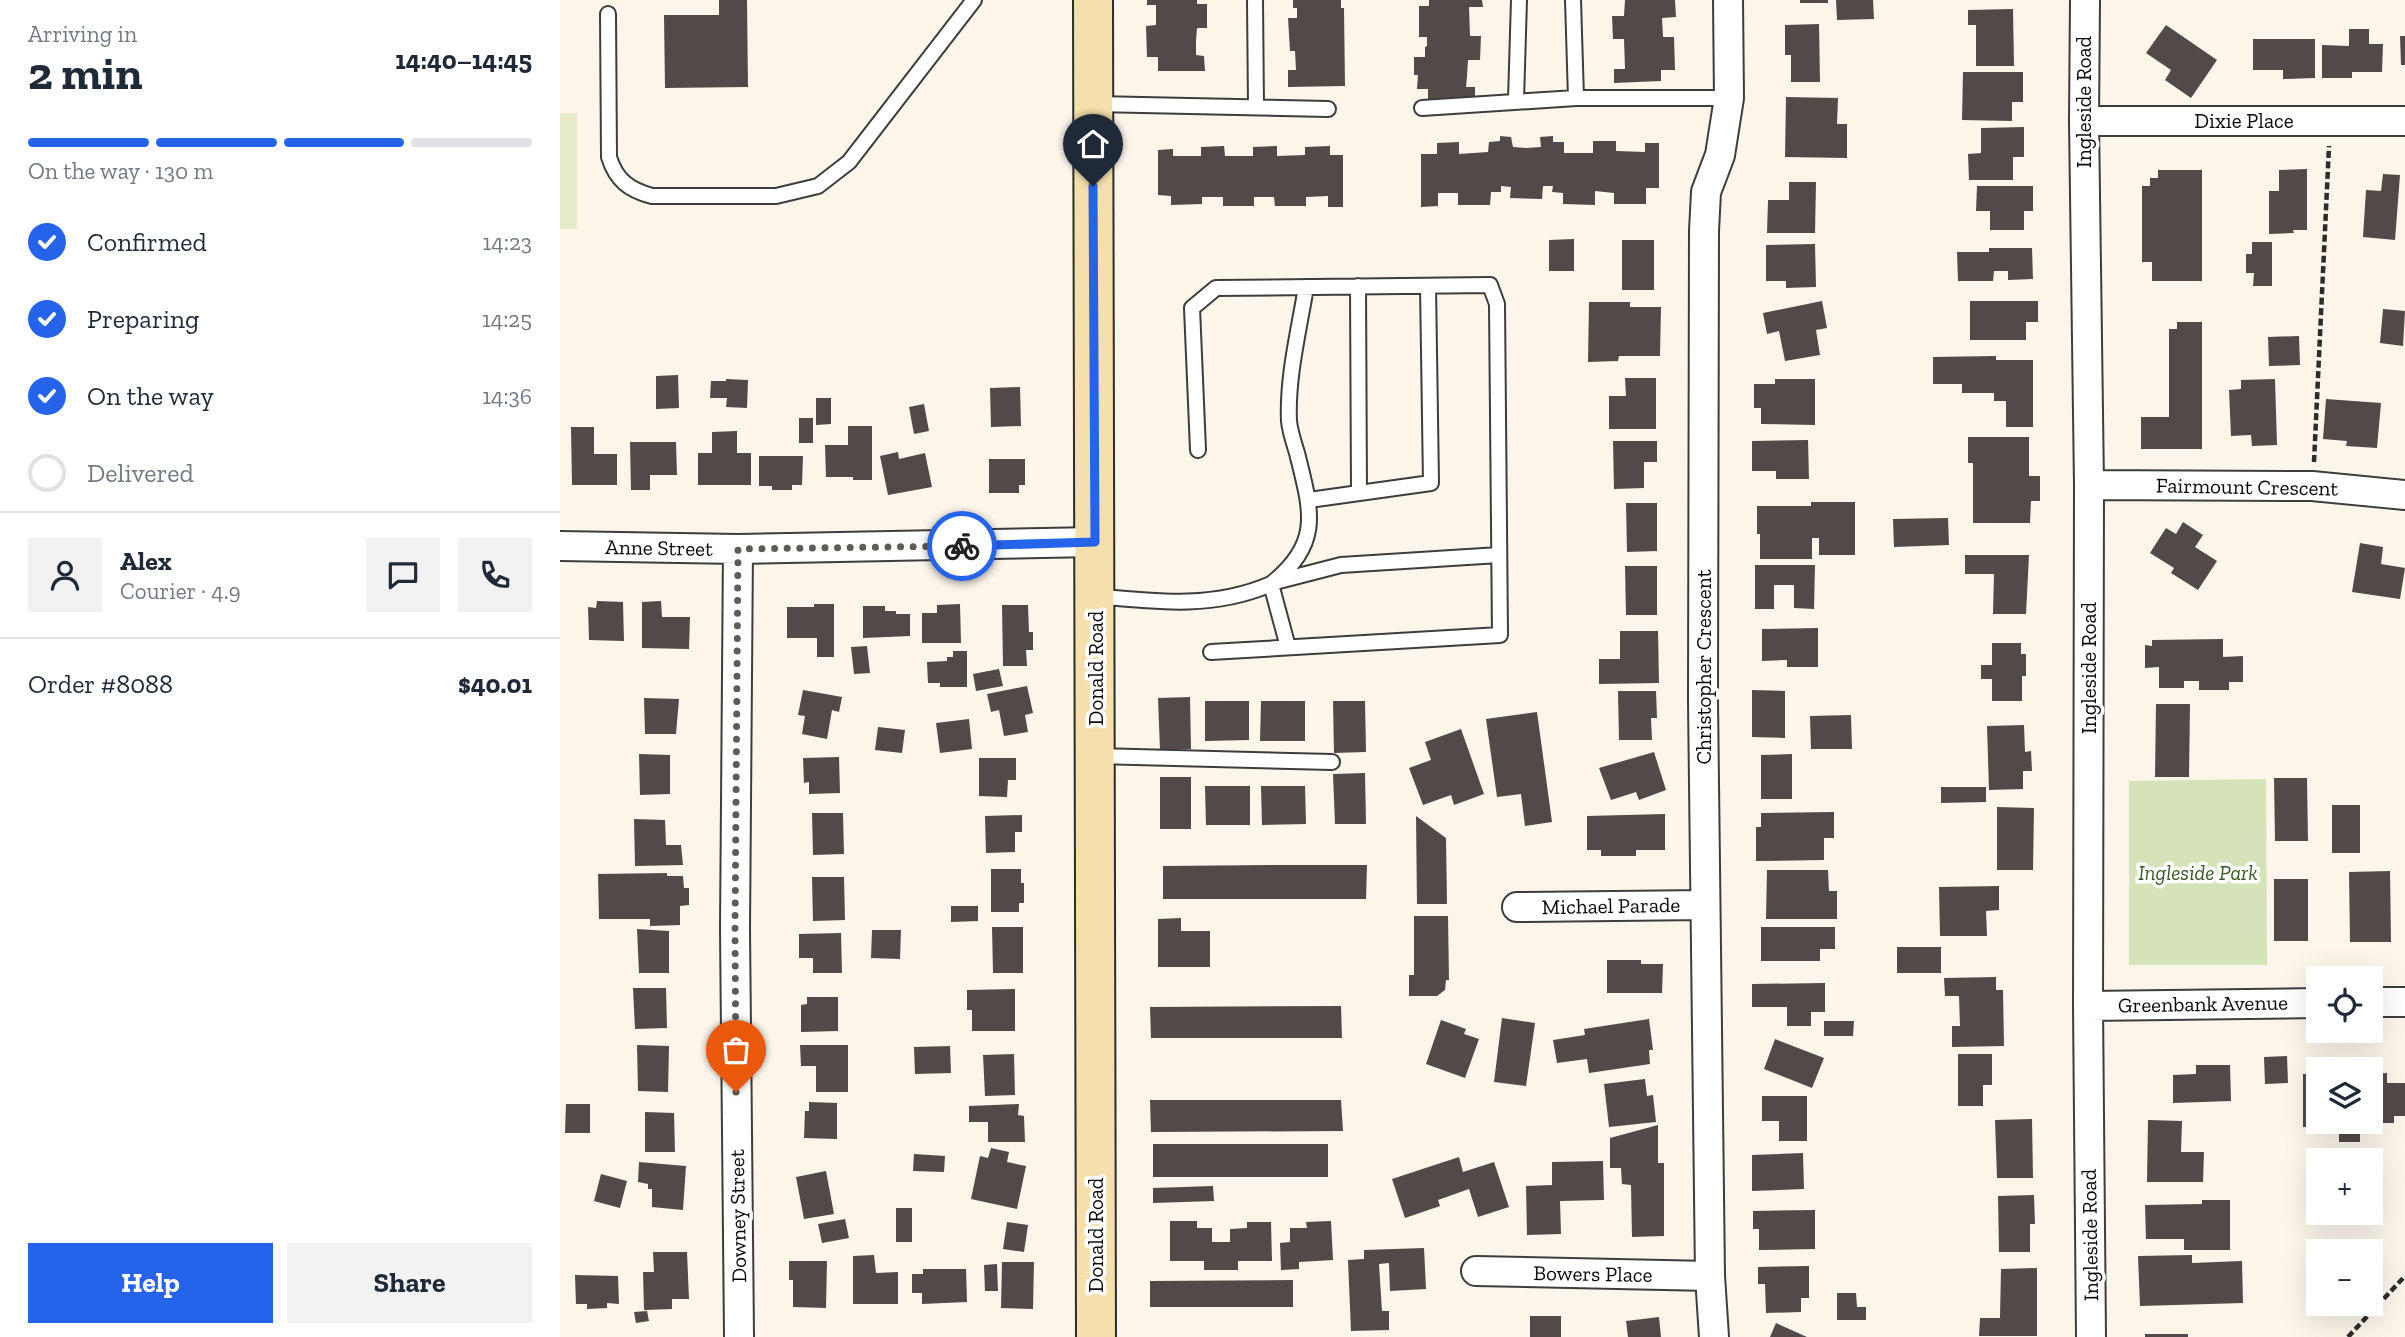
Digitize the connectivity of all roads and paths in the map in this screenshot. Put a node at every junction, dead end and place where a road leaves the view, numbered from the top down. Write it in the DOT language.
graph roads {
  1 [pos="974,0"];
  2 [pos="1093,0"];
  3 [pos="1255,0"];
  4 [pos="1519,0"];
  5 [pos="1573,0"];
  6 [pos="1728,0"];
  7 [pos="2085,0"];
  8 [pos="608,14"];
  9 [pos="1576,97"];
  10 [pos="1729,97"];
  11 [pos="1516,100"];
  12 [pos="1093,104"];
  13 [pos="1256,107"];
  14 [pos="1422,108"];
  15 [pos="1328,109"];
  16 [pos="2331,120"];
  17 [pos="2084,121"];
  18 [pos="2405,121"];
  19 [pos="1358,286"];
  20 [pos="1428,286"];
  21 [pos="1306,287"];
  22 [pos="1198,450"];
  23 [pos="2089,485"];
  24 [pos="2312,486"];
  25 [pos="1359,493"];
  26 [pos="2405,495"];
  27 [pos="1309,500"];
  28 [pos="1095,542"];
  29 [pos="560,546"];
  30 [pos="738,549"];
  31 [pos="1499,555"];
  32 [pos="1270,584"];
  33 [pos="1096,596"];
  34 [pos="1288,647"];
  35 [pos="1211,652"];
  36 [pos="1096,756"];
  37 [pos="1332,762"];
  38 [pos="1705,905"];
  39 [pos="1517,907"];
  40 [pos="2383,1002"];
  41 [pos="2405,1002"];
  42 [pos="2306,1003"];
  43 [pos="2088,1006"];
  44 [pos="1476,1271"];
  45 [pos="1710,1276"];
  46 [pos="2405,1276"];
  47 [pos="739,1337"];
  48 [pos="1096,1337"];
  49 [pos="1714,1337"];
  50 [pos="2091,1337"];
  51 [pos="2348,1337"];
  1 -- 8 [label="lane"];
  2 -- 12 [label="street, Donald Road"];
  3 -- 13 [label="lane"];
  4 -- 11 [label="lane"];
  5 -- 9 [label="lane"];
  6 -- 10 [label="street, Christopher Crescent"];
  7 -- 17 [label="street, Ingleside Road"];
  9 -- 10 [label="lane"];
  9 -- 11 [label="lane"];
  10 -- 38 [label="street, Christopher Crescent"];
  11 -- 14 [label="lane"];
  12 -- 13 [label="lane"];
  12 -- 28 [label="street, Donald Road"];
  13 -- 15 [label="lane"];
  16 -- 17 [label="street, Dixie Place"];
  16 -- 18 [label="street, Dixie Place"];
  16 -- 24 [label="path"];
  17 -- 23 [label="street, Ingleside Road"];
  19 -- 20 [label="lane"];
  19 -- 21 [label="lane"];
  19 -- 25 [label="lane"];
  20 -- 25 [label="lane"];
  20 -- 31 [label="lane"];
  21 -- 22 [label="lane"];
  21 -- 27 [label="lane"];
  23 -- 24 [label="street, Fairmount Crescent"];
  23 -- 43 [label="street, Ingleside Road"];
  24 -- 26 [label="street, Fairmount Crescent"];
  25 -- 27 [label="lane"];
  27 -- 32 [label="lane"];
  28 -- 30 [label="street, Anne Street"];
  28 -- 33 [label="street, Donald Road"];
  29 -- 30 [label="street, Anne Street"];
  30 -- 47 [label="street, Downey Street"];
  31 -- 32 [label="lane"];
  31 -- 34 [label="lane"];
  32 -- 33 [label="lane"];
  32 -- 34 [label="lane"];
  33 -- 36 [label="street, Donald Road"];
  34 -- 35 [label="lane"];
  36 -- 37 [label="lane"];
  36 -- 48 [label="street, Donald Road"];
  38 -- 39 [label="street, Michael Parade"];
  38 -- 45 [label="street, Christopher Crescent"];
  40 -- 41 [label="street"];
  42 -- 43 [label="street, Greenbank Avenue"];
  43 -- 50 [label="street, Ingleside Road"];
  44 -- 45 [label="street, Bowers Place"];
  45 -- 49 [label="street, Christopher Crescent"];
  46 -- 51 [label="path"];
}
